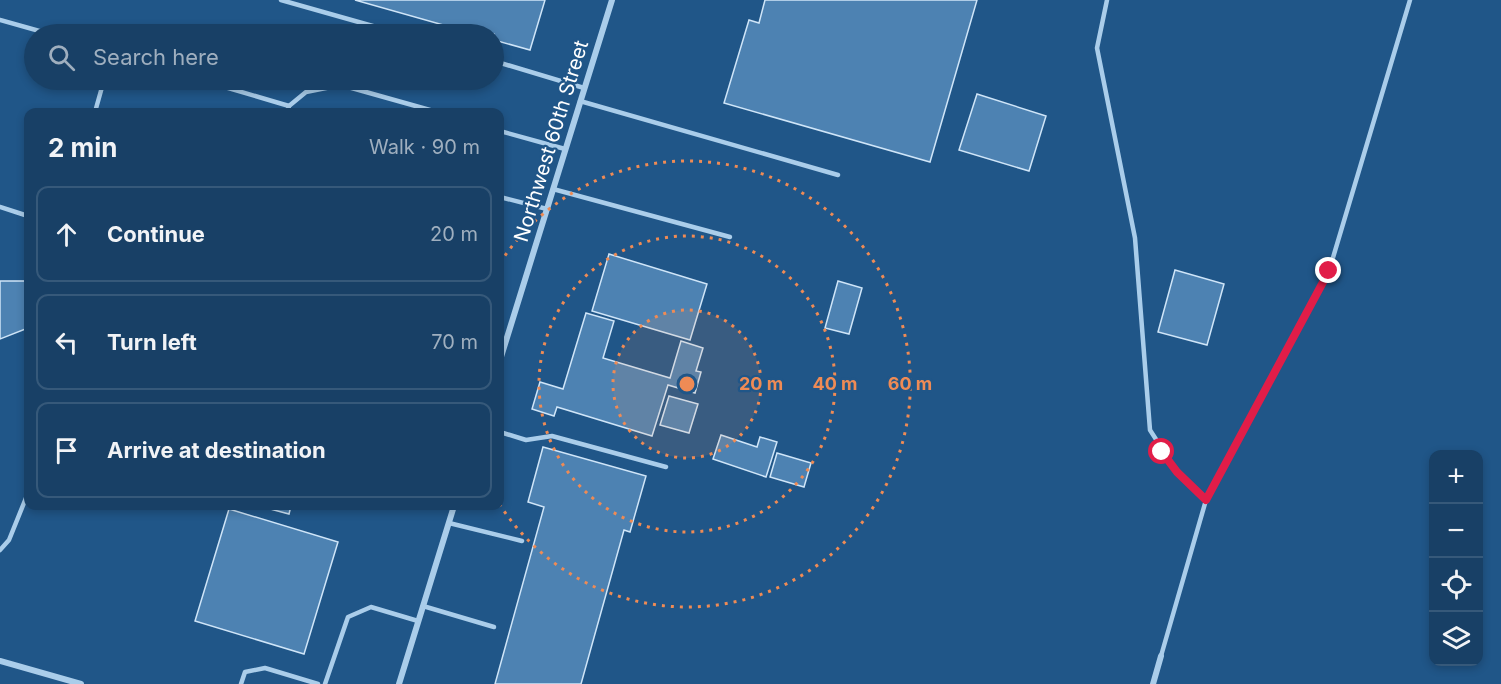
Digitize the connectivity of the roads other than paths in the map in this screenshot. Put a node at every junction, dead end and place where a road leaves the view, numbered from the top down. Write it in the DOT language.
graph roads {
  1 [pos="281,0"];
  2 [pos="612,0"];
  3 [pos="1107,0"];
  4 [pos="1410,0"];
  5 [pos="0,20"];
  6 [pos="366,24"];
  7 [pos="24,27"];
  8 [pos="504,64"];
  9 [pos="584,88"];
  10 [pos="101,90"];
  11 [pos="235,90"];
  12 [pos="316,90"];
  13 [pos="359,90"];
  14 [pos="580,101"];
  15 [pos="289,106"];
  16 [pos="96,108"];
  17 [pos="423,108"];
  18 [pos="504,132"];
  19 [pos="565,148"];
  20 [pos="838,175"];
  21 [pos="553,189"];
  22 [pos="504,198"];
  23 [pos="0,207"];
  24 [pos="546,209"];
  25 [pos="24,215"];
  26 [pos="730,237"];
  27 [pos="504,347"];
  28 [pos="504,433"];
  29 [pos="666,467"];
  30 [pos="1206,500"];
  31 [pos="24,503"];
  32 [pos="453,510"];
  33 [pos="449,523"];
  34 [pos="522,541"];
  35 [pos="0,550"];
  36 [pos="423,606"];
  37 [pos="418,621"];
  38 [pos="494,627"];
  39 [pos="1161,656"];
  40 [pos="0,662"];
  41 [pos="401,683"];
  42 [pos="81,684"];
  43 [pos="241,684"];
  44 [pos="318,684"];
  45 [pos="325,684"];
  46 [pos="1153,684"];
  1 -- 6 [label="lane"];
  2 -- 9 [label="street, Northwest 60th Street"];
  3 -- 30 [label="lane"];
  4 -- 30 [label="lane"];
  5 -- 7 [label="lane"];
  8 -- 9 [label="lane"];
  9 -- 14 [label="street, Northwest 60th Street"];
  10 -- 16 [label="lane"];
  11 -- 15 [label="lane"];
  12 -- 15 [label="lane"];
  13 -- 17 [label="lane"];
  14 -- 19 [label="street, Northwest 60th Street"];
  14 -- 20 [label="lane"];
  18 -- 19 [label="lane"];
  19 -- 21 [label="street, Northwest 60th Street"];
  21 -- 24 [label="street, Northwest 60th Street"];
  21 -- 26 [label="lane"];
  22 -- 24 [label="lane"];
  23 -- 25 [label="lane"];
  24 -- 27 [label="street, Northwest 60th Street"];
  28 -- 29 [label="lane"];
  30 -- 39 [label="lane"];
  31 -- 35 [label="lane"];
  32 -- 33 [label="street"];
  33 -- 34 [label="lane"];
  33 -- 36 [label="street"];
  36 -- 37 [label="street"];
  36 -- 38 [label="lane"];
  37 -- 41 [label="street"];
  37 -- 45 [label="lane"];
  39 -- 46 [label="street"];
  40 -- 42 [label="street"];
  43 -- 44 [label="lane"];
}
